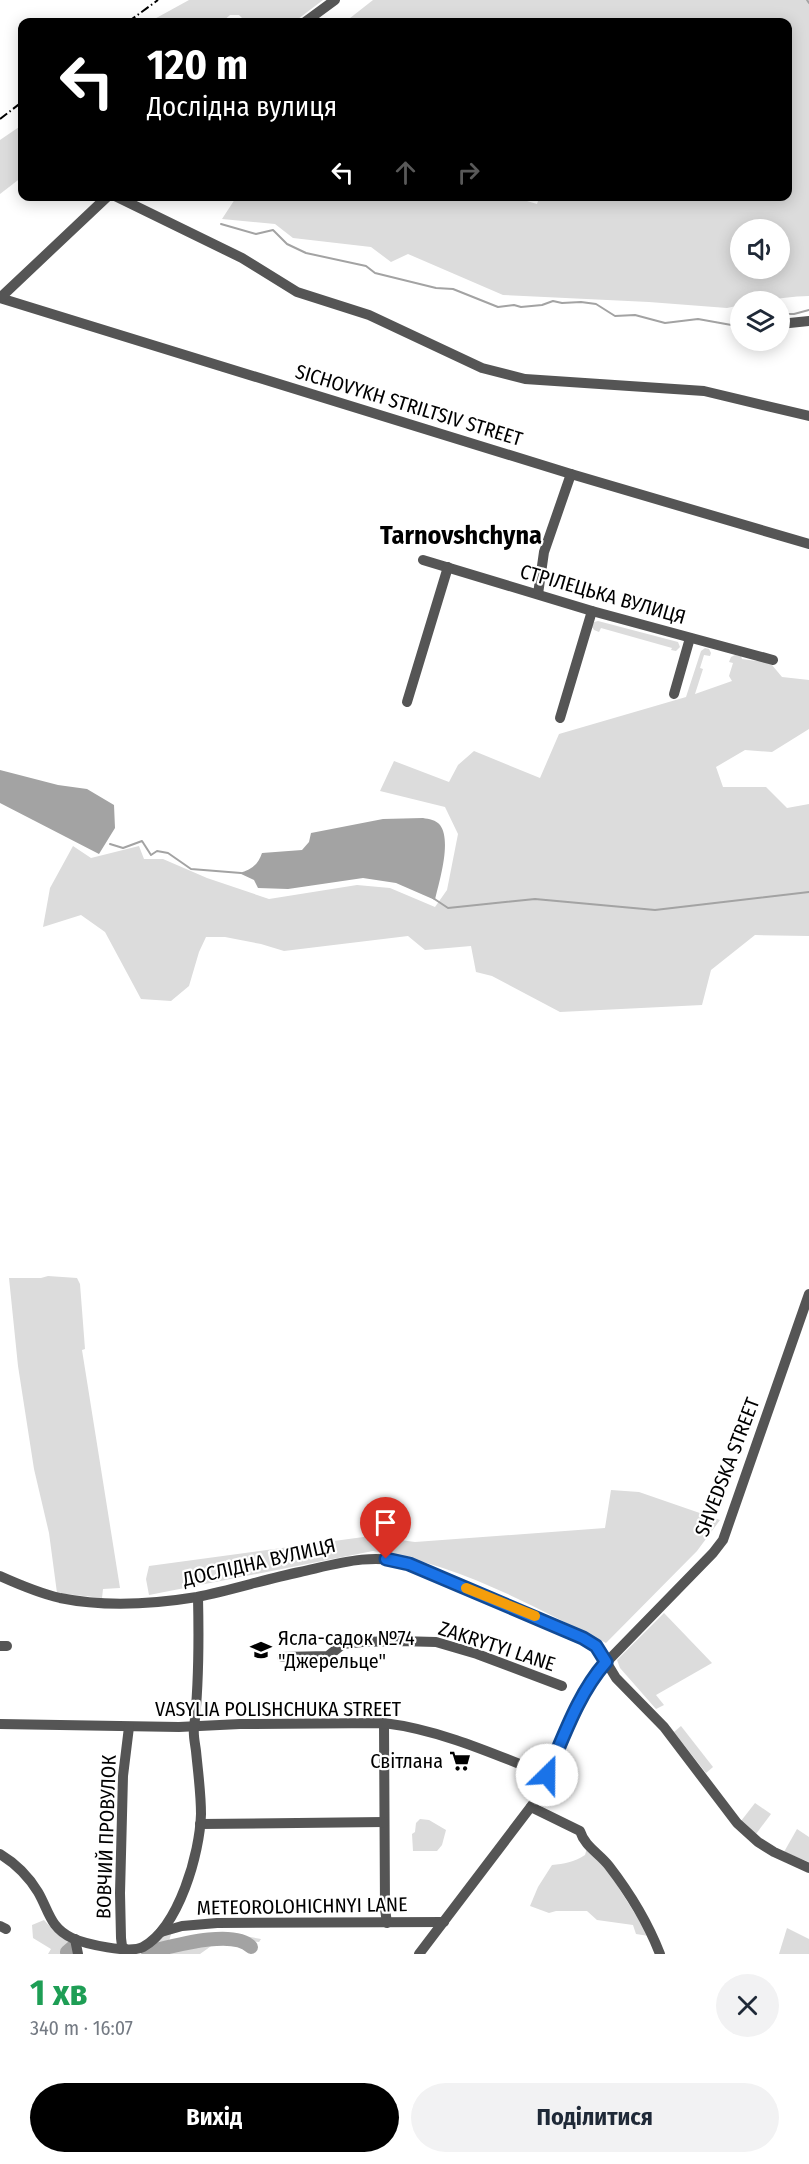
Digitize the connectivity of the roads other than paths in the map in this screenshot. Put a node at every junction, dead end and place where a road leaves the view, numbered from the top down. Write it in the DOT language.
graph roads {
  1 [pos="335,0"];
  2 [pos="310,18"];
  3 [pos="103,201"];
  4 [pos="125,201"];
  5 [pos="0,298"];
  6 [pos="809,321"];
  7 [pos="790,323"];
  8 [pos="809,416"];
  9 [pos="572,474"];
  10 [pos="809,544"];
  11 [pos="423,560"];
  12 [pos="448,567"];
  13 [pos="538,594"];
  14 [pos="592,611"];
  15 [pos="690,638"];
  16 [pos="773,660"];
  17 [pos="674,694"];
  18 [pos="407,702"];
  19 [pos="561,718"];
  20 [pos="809,1294"];
  21 [pos="0,1576"];
  22 [pos="198,1596"];
  23 [pos="282,1657"];
  24 [pos="606,1662"];
  25 [pos="562,1686"];
  26 [pos="384,1723"];
  27 [pos="0,1724"];
  28 [pos="129,1727"];
  29 [pos="194,1727"];
  30 [pos="547,1775"];
  31 [pos="531,1807"];
  32 [pos="384,1822"];
  33 [pos="200,1824"];
  34 [pos="0,1854"];
  35 [pos="809,1868"];
  36 [pos="444,1922"];
  37 [pos="387,1923"];
  38 [pos="161,1932"];
  39 [pos="75,1939"];
  40 [pos="127,1951"];
  41 [pos="142,1951"];
  42 [pos="78,1954"];
  43 [pos="420,1954"];
  44 [pos="660,1954"];
  1 -- 2 [label="street"];
  3 -- 5 [label="street"];
  4 -- 8 [label="street"];
  5 -- 9 [label="street, SICHOVYKH STRILTSIV STREET"];
  6 -- 7 [label="street"];
  9 -- 10 [label="street, SICHOVYKH STRILTSIV STREET"];
  9 -- 13 [label="street"];
  11 -- 12 [label="street, СТРІЛЕЦЬКА ВУЛИЦЯ"];
  12 -- 13 [label="street, СТРІЛЕЦЬКА ВУЛИЦЯ"];
  12 -- 18 [label="street"];
  13 -- 14 [label="street, СТРІЛЕЦЬКА ВУЛИЦЯ"];
  14 -- 15 [label="street, СТРІЛЕЦЬКА ВУЛИЦЯ"];
  14 -- 19 [label="street"];
  15 -- 16 [label="street, СТРІЛЕЦЬКА ВУЛИЦЯ"];
  15 -- 17 [label="street"];
  20 -- 24 [label="street, SHVEDSKA STREET"];
  21 -- 22 [label="street, ДОСЛІДНА ВУЛИЦЯ"];
  22 -- 24 [label="street, ДОСЛІДНА ВУЛИЦЯ"];
  22 -- 29 [label="street"];
  23 -- 25 [label="street, ZAKRYTYI LANE"];
  24 -- 30 [label="street, SHVEDSKA STREET"];
  24 -- 35 [label="street, ДОСЛІДНА ВУЛИЦЯ"];
  26 -- 29 [label="street, VASYLIA POLISHCHUKA STREET"];
  26 -- 30 [label="street, VASYLIA POLISHCHUKA STREET"];
  26 -- 32 [label="street"];
  27 -- 28 [label="street, VASYLIA POLISHCHUKA STREET"];
  28 -- 29 [label="street, VASYLIA POLISHCHUKA STREET"];
  28 -- 40 [label="street, ВОВЧИЙ ПРОВУЛОК"];
  29 -- 33 [label="street"];
  30 -- 31 [label="street, SHVEDSKA STREET"];
  31 -- 36 [label="street, SHVEDSKA STREET"];
  31 -- 44 [label="street"];
  32 -- 33 [label="street"];
  32 -- 37 [label="street"];
  33 -- 38 [label="street"];
  34 -- 39 [label="street"];
  36 -- 37 [label="street, METEOROLOHICHNYI LANE"];
  36 -- 43 [label="street, SHVEDSKA STREET"];
  37 -- 38 [label="street, METEOROLOHICHNYI LANE"];
  38 -- 41 [label="street"];
  39 -- 40 [label="street"];
  39 -- 42 [label="street"];
  40 -- 41 [label="street"];
}
